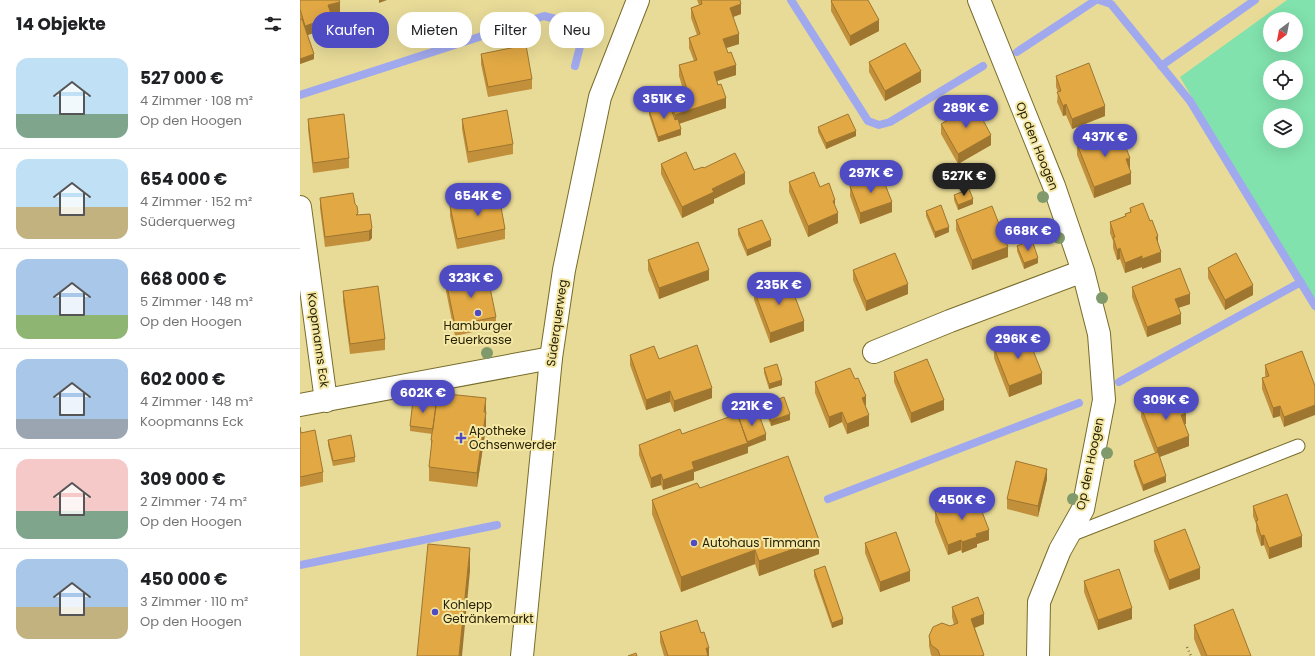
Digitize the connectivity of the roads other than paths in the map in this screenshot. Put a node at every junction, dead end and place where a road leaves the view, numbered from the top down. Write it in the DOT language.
graph roads {
  1 [pos="638,0"];
  2 [pos="979,0"];
  3 [pos="300,207"];
  4 [pos="1082,271"];
  5 [pos="874,352"];
  6 [pos="551,358"];
  7 [pos="326,401"];
  8 [pos="300,406"];
  9 [pos="1298,446"];
  10 [pos="1068,536"];
  11 [pos="522,656"];
  12 [pos="1038,656"];
  1 -- 6 [label="street, Süderquerweg"];
  2 -- 4 [label="street, Op den Hoogen"];
  3 -- 7 [label="street, Koopmanns Eck"];
  4 -- 5 [label="street"];
  4 -- 10 [label="street, Op den Hoogen"];
  6 -- 7 [label="street, Koopmanns Eck"];
  6 -- 11 [label="street, Süderquerweg"];
  7 -- 8 [label="street, Koopmanns Eck"];
  9 -- 10 [label="lane, Op den Hoogen"];
  10 -- 12 [label="street, Op den Hoogen"];
}
